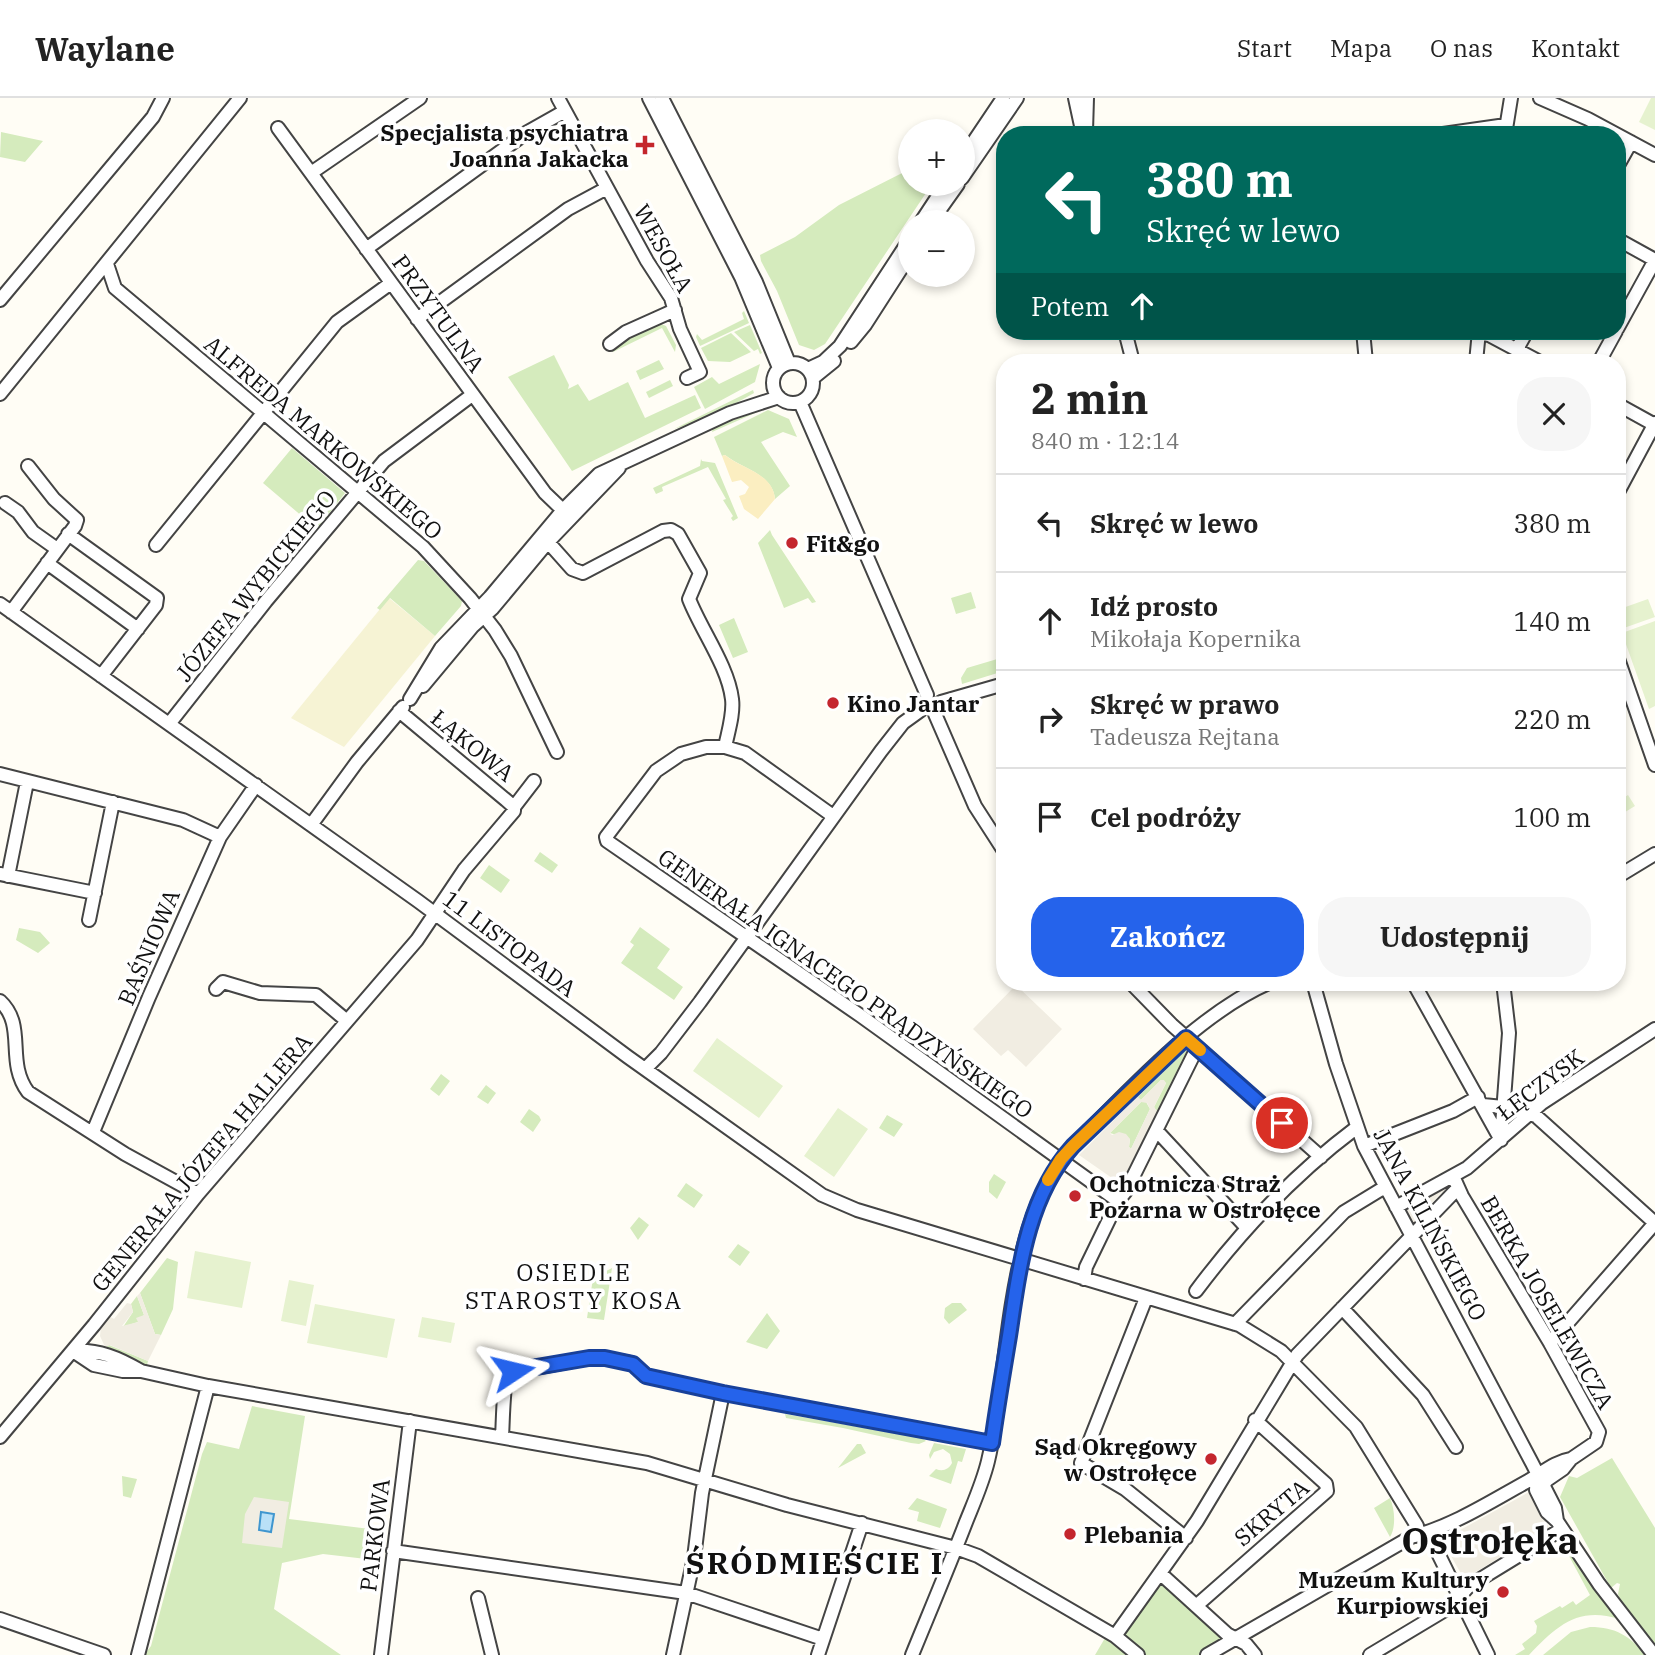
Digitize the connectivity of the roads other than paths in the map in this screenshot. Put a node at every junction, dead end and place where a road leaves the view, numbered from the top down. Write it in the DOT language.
graph roads {
  1 [pos="163,98"];
  2 [pos="240,98"];
  3 [pos="420,98"];
  4 [pos="558,98"];
  5 [pos="649,98"];
  6 [pos="662,98"];
  7 [pos="1003,98"];
  8 [pos="1017,98"];
  9 [pos="1075,98"];
  10 [pos="1087,98"];
  11 [pos="1511,98"];
  12 [pos="1540,98"];
  13 [pos="1559,98"];
  14 [pos="565,111"];
  15 [pos="1588,119"];
  16 [pos="998,126"];
  17 [pos="1082,126"];
  18 [pos="1085,126"];
  19 [pos="1507,126"];
  20 [pos="1601,126"];
  21 [pos="278,128"];
  22 [pos="996,129"];
  23 [pos="1626,139"];
  24 [pos="975,140"];
  25 [pos="1631,142"];
  26 [pos="1626,151"];
  27 [pos="1655,155"];
  28 [pos="975,159"];
  29 [pos="312,173"];
  30 [pos="607,188"];
  31 [pos="1626,244"];
  32 [pos="366,249"];
  33 [pos="898,257"];
  34 [pos="1655,260"];
  35 [pos="107,264"];
  36 [pos="898,274"];
  37 [pos="391,283"];
  38 [pos="90,286"];
  39 [pos="115,288"];
  40 [pos="0,300"];
  41 [pos="675,310"];
  42 [pos="1626,313"];
  43 [pos="417,319"];
  44 [pos="1499,340"];
  45 [pos="1522,340"];
  46 [pos="610,344"];
  47 [pos="1517,349"];
  48 [pos="1526,354"];
  49 [pos="784,365"];
  50 [pos="811,374"];
  51 [pos="687,378"];
  52 [pos="773,382"];
  53 [pos="0,394"];
  54 [pos="472,395"];
  55 [pos="779,397"];
  56 [pos="800,401"];
  57 [pos="1626,409"];
  58 [pos="264,412"];
  59 [pos="730,413"];
  60 [pos="1655,424"];
  61 [pos="28,466"];
  62 [pos="1626,477"];
  63 [pos="359,491"];
  64 [pos="5,503"];
  65 [pos="567,514"];
  66 [pos="68,534"];
  67 [pos="548,542"];
  68 [pos="156,545"];
  69 [pos="57,550"];
  70 [pos="47,563"];
  71 [pos="0,604"];
  72 [pos="11,612"];
  73 [pos="480,612"];
  74 [pos="138,629"];
  75 [pos="101,676"];
  76 [pos="1626,682"];
  77 [pos="996,687"];
  78 [pos="927,695"];
  79 [pos="938,708"];
  80 [pos="920,710"];
  81 [pos="399,711"];
  82 [pos="169,723"];
  83 [pos="725,747"];
  84 [pos="557,752"];
  85 [pos="1655,765"];
  86 [pos="0,774"];
  87 [pos="534,781"];
  88 [pos="27,782"];
  89 [pos="256,785"];
  90 [pos="113,802"];
  91 [pos="514,807"];
  92 [pos="833,816"];
  93 [pos="312,825"];
  94 [pos="220,837"];
  95 [pos="996,839"];
  96 [pos="1655,854"];
  97 [pos="1626,872"];
  98 [pos="4,875"];
  99 [pos="95,894"];
  100 [pos="434,913"];
  101 [pos="89,920"];
  102 [pos="747,938"];
  103 [pos="216,989"];
  104 [pos="1139,991"];
  105 [pos="1254,991"];
  106 [pos="1316,991"];
  107 [pos="1418,991"];
  108 [pos="1504,991"];
  109 [pos="0,1001"];
  110 [pos="347,1021"];
  111 [pos="1655,1029"];
  112 [pos="1186,1038"];
  113 [pos="1198,1048"];
  114 [pos="645,1069"];
  115 [pos="1481,1101"];
  116 [pos="1503,1107"];
  117 [pos="1530,1113"];
  118 [pos="1356,1128"];
  119 [pos="1157,1131"];
  120 [pos="93,1132"];
  121 [pos="1501,1140"];
  122 [pos="1364,1146"];
  123 [pos="1321,1157"];
  124 [pos="1061,1159"];
  125 [pos="1456,1182"];
  126 [pos="1385,1187"];
  127 [pos="198,1194"];
  128 [pos="1118,1201"];
  129 [pos="1396,1208"];
  130 [pos="1655,1223"];
  131 [pos="1247,1227"];
  132 [pos="1412,1237"];
  133 [pos="1022,1259"];
  134 [pos="1084,1279"];
  135 [pos="1196,1291"];
  136 [pos="1146,1298"];
  137 [pos="1342,1308"];
  138 [pos="1236,1324"];
  139 [pos="94,1325"];
  140 [pos="1549,1343"];
  141 [pos="73,1351"];
  142 [pos="100,1352"];
  143 [pos="1292,1362"];
  144 [pos="141,1371"];
  145 [pos="208,1385"];
  146 [pos="723,1393"];
  147 [pos="410,1420"];
  148 [pos="1255,1420"];
  149 [pos="0,1437"];
  150 [pos="502,1437"];
  151 [pos="992,1443"];
  152 [pos="1457,1447"];
  153 [pos="706,1480"];
  154 [pos="1540,1481"];
  155 [pos="862,1523"];
  156 [pos="1559,1525"];
  157 [pos="1426,1533"];
  158 [pos="1186,1538"];
  159 [pos="956,1548"];
  160 [pos="393,1551"];
  161 [pos="1161,1574"];
  162 [pos="686,1593"];
  163 [pos="478,1598"];
  164 [pos="1459,1598"];
  165 [pos="1196,1606"];
  166 [pos="0,1619"];
  167 [pos="1115,1636"];
  168 [pos="1237,1638"];
  169 [pos="823,1639"];
  170 [pos="1483,1653"];
  171 [pos="104,1655"];
  172 [pos="138,1655"];
  173 [pos="380,1655"];
  174 [pos="492,1655"];
  175 [pos="673,1655"];
  176 [pos="818,1655"];
  177 [pos="912,1655"];
  178 [pos="1138,1655"];
  179 [pos="1207,1655"];
  180 [pos="1255,1655"];
  181 [pos="1370,1655"];
  182 [pos="1654,1655"];
  1 -- 40 [label="street"];
  2 -- 35 [label="street"];
  3 -- 29 [label="street"];
  4 -- 14 [label="street, WESOŁA"];
  5 -- 49 [label="street"];
  6 -- 49 [label="street"];
  7 -- 24 [label="street"];
  8 -- 16 [label="street"];
  9 -- 17 [label="street"];
  10 -- 18 [label="street"];
  11 -- 19 [label="street"];
  12 -- 15 [label="street"];
  13 -- 15 [label="street"];
  14 -- 30 [label="street, WESOŁA"];
  14 -- 32 [label="street"];
  15 -- 20 [label="street"];
  21 -- 29 [label="street, PRZYTULNA"];
  22 -- 28 [label="street"];
  23 -- 25 [label="street"];
  25 -- 26 [label="street"];
  25 -- 27 [label="street"];
  29 -- 32 [label="street, PRZYTULNA"];
  30 -- 41 [label="street, WESOŁA"];
  30 -- 43 [label="street"];
  31 -- 34 [label="street"];
  32 -- 37 [label="street, PRZYTULNA"];
  33 -- 50 [label="street"];
  34 -- 42 [label="street"];
  35 -- 38 [label="street"];
  35 -- 39 [label="street"];
  36 -- 50 [label="street"];
  37 -- 43 [label="street, PRZYTULNA"];
  37 -- 58 [label="street"];
  38 -- 39 [label="street"];
  38 -- 53 [label="street"];
  39 -- 58 [label="street, ALFREDA MARKOWSKIEGO"];
  41 -- 46 [label="street"];
  41 -- 51 [label="street, WESOŁA"];
  43 -- 54 [label="street, PRZYTULNA"];
  44 -- 47 [label="street"];
  45 -- 47 [label="street"];
  47 -- 48 [label="street"];
  49 -- 50 [label="street"];
  49 -- 52 [label="street"];
  50 -- 56 [label="street"];
  52 -- 55 [label="street"];
  52 -- 59 [label="street"];
  54 -- 63 [label="street, JÓZEFA WYBICKIEGO"];
  54 -- 65 [label="street, PRZYTULNA"];
  55 -- 56 [label="street"];
  55 -- 59 [label="street"];
  56 -- 78 [label="street"];
  57 -- 60 [label="street"];
  58 -- 63 [label="street, ALFREDA MARKOWSKIEGO"];
  58 -- 68 [label="street"];
  59 -- 65 [label="street"];
  60 -- 62 [label="street"];
  61 -- 66 [label="street"];
  63 -- 73 [label="street, ALFREDA MARKOWSKIEGO"];
  63 -- 82 [label="street, JÓZEFA WYBICKIEGO"];
  64 -- 69 [label="street"];
  65 -- 67 [label="street"];
  65 -- 73 [label="street"];
  66 -- 69 [label="street"];
  66 -- 74 [label="street"];
  67 -- 73 [label="street"];
  67 -- 83 [label="street"];
  69 -- 70 [label="street"];
  70 -- 72 [label="street"];
  70 -- 74 [label="street"];
  71 -- 72 [label="street, 11 LISTOPADA"];
  72 -- 75 [label="street, 11 LISTOPADA"];
  73 -- 81 [label="street"];
  73 -- 84 [label="street, ALFREDA MARKOWSKIEGO"];
  74 -- 75 [label="street"];
  75 -- 82 [label="street, 11 LISTOPADA"];
  76 -- 85 [label="street"];
  77 -- 79 [label="street"];
  78 -- 79 [label="street"];
  78 -- 80 [label="street"];
  79 -- 80 [label="street"];
  79 -- 95 [label="street"];
  80 -- 92 [label="street"];
  81 -- 91 [label="street, ŁĄKOWA"];
  81 -- 93 [label="street"];
  82 -- 89 [label="street, 11 LISTOPADA"];
  83 -- 92 [label="street"];
  83 -- 102 [label="street, GENERAŁA IGNACEGO PRĄDZYŃSKIEGO"];
  86 -- 88 [label="street"];
  87 -- 91 [label="street"];
  88 -- 90 [label="street"];
  88 -- 98 [label="street"];
  89 -- 93 [label="street, 11 LISTOPADA"];
  89 -- 94 [label="street, BAŚNIOWA"];
  90 -- 94 [label="street"];
  90 -- 99 [label="street"];
  91 -- 100 [label="street, ŁĄKOWA"];
  92 -- 102 [label="street"];
  93 -- 100 [label="street, 11 LISTOPADA"];
  94 -- 120 [label="street, BAŚNIOWA"];
  96 -- 97 [label="street"];
  98 -- 99 [label="street"];
  99 -- 101 [label="street"];
  100 -- 110 [label="street, GENERAŁA JÓZEFA HALLERA"];
  100 -- 114 [label="street, 11 LISTOPADA"];
  102 -- 114 [label="street"];
  102 -- 124 [label="street, GENERAŁA IGNACEGO PRĄDZYŃSKIEGO"];
  103 -- 110 [label="street"];
  104 -- 112 [label="street"];
  105 -- 112 [label="street"];
  106 -- 118 [label="street, JANA KILIŃSKIEGO"];
  107 -- 115 [label="street"];
  108 -- 116 [label="street"];
  109 -- 120 [label="street"];
  110 -- 127 [label="street, GENERAŁA JÓZEFA HALLERA"];
  111 -- 117 [label="street, ŁĘCZYSK"];
  112 -- 113 [label="street"];
  112 -- 124 [label="street"];
  113 -- 119 [label="street"];
  113 -- 123 [label="street"];
  114 -- 133 [label="street, 11 LISTOPADA"];
  115 -- 116 [label="street"];
  115 -- 121 [label="street"];
  115 -- 122 [label="street"];
  116 -- 117 [label="street"];
  116 -- 121 [label="street"];
  117 -- 121 [label="street, ŁĘCZYSK"];
  117 -- 130 [label="street"];
  118 -- 122 [label="street, JANA KILIŃSKIEGO"];
  118 -- 123 [label="street"];
  119 -- 128 [label="street"];
  119 -- 131 [label="street"];
  120 -- 127 [label="street"];
  121 -- 125 [label="street, ŁĘCZYSK"];
  122 -- 126 [label="street, JANA KILIŃSKIEGO"];
  123 -- 131 [label="street"];
  124 -- 128 [label="street, GENERAŁA IGNACEGO PRĄDZYŃSKIEGO"];
  124 -- 133 [label="street"];
  125 -- 129 [label="street"];
  125 -- 132 [label="street"];
  125 -- 140 [label="street, BERKA JOSELEWICZA"];
  126 -- 129 [label="street, JANA KILIŃSKIEGO"];
  126 -- 138 [label="street"];
  127 -- 139 [label="street, GENERAŁA JÓZEFA HALLERA"];
  128 -- 134 [label="street"];
  129 -- 132 [label="street, JANA KILIŃSKIEGO"];
  130 -- 140 [label="street"];
  131 -- 135 [label="street"];
  132 -- 137 [label="street"];
  132 -- 154 [label="street, JANA KILIŃSKIEGO"];
  133 -- 134 [label="street, 11 LISTOPADA"];
  133 -- 151 [label="street"];
  134 -- 136 [label="street, 11 LISTOPADA"];
  136 -- 138 [label="street, 11 LISTOPADA"];
  136 -- 158 [label="street"];
  137 -- 143 [label="street"];
  137 -- 152 [label="street"];
  138 -- 143 [label="street, 11 LISTOPADA"];
  139 -- 141 [label="street, GENERAŁA JÓZEFA HALLERA"];
  139 -- 142 [label="street"];
  140 -- 154 [label="street, BERKA JOSELEWICZA"];
  141 -- 142 [label="street"];
  141 -- 144 [label="street"];
  141 -- 149 [label="street, GENERAŁA JÓZEFA HALLERA"];
  142 -- 144 [label="street"];
  143 -- 148 [label="street"];
  143 -- 157 [label="street, 11 LISTOPADA"];
  144 -- 145 [label="street"];
  145 -- 147 [label="street"];
  145 -- 172 [label="street"];
  146 -- 150 [label="street"];
  146 -- 151 [label="street"];
  146 -- 153 [label="street"];
  147 -- 150 [label="street"];
  147 -- 160 [label="street, PARKOWA"];
  148 -- 158 [label="street"];
  148 -- 165 [label="street, SKRYTA"];
  150 -- 153 [label="street"];
  151 -- 159 [label="street"];
  153 -- 155 [label="street"];
  153 -- 162 [label="street"];
  154 -- 156 [label="street, JANA KILIŃSKIEGO"];
  154 -- 157 [label="street"];
  155 -- 159 [label="street"];
  155 -- 169 [label="street"];
  156 -- 164 [label="street"];
  156 -- 182 [label="street, JANA KILIŃSKIEGO"];
  157 -- 164 [label="street, 11 LISTOPADA"];
  157 -- 168 [label="street"];
  158 -- 161 [label="street"];
  159 -- 167 [label="street"];
  159 -- 177 [label="street"];
  160 -- 162 [label="street"];
  160 -- 173 [label="street, PARKOWA"];
  161 -- 165 [label="street"];
  161 -- 167 [label="street"];
  162 -- 169 [label="street"];
  162 -- 175 [label="street"];
  163 -- 174 [label="street"];
  164 -- 170 [label="street, 11 LISTOPADA"];
  164 -- 181 [label="street"];
  165 -- 168 [label="street"];
  166 -- 171 [label="street"];
  167 -- 178 [label="street"];
  168 -- 179 [label="street"];
  168 -- 180 [label="street"];
  169 -- 176 [label="street"];
}
